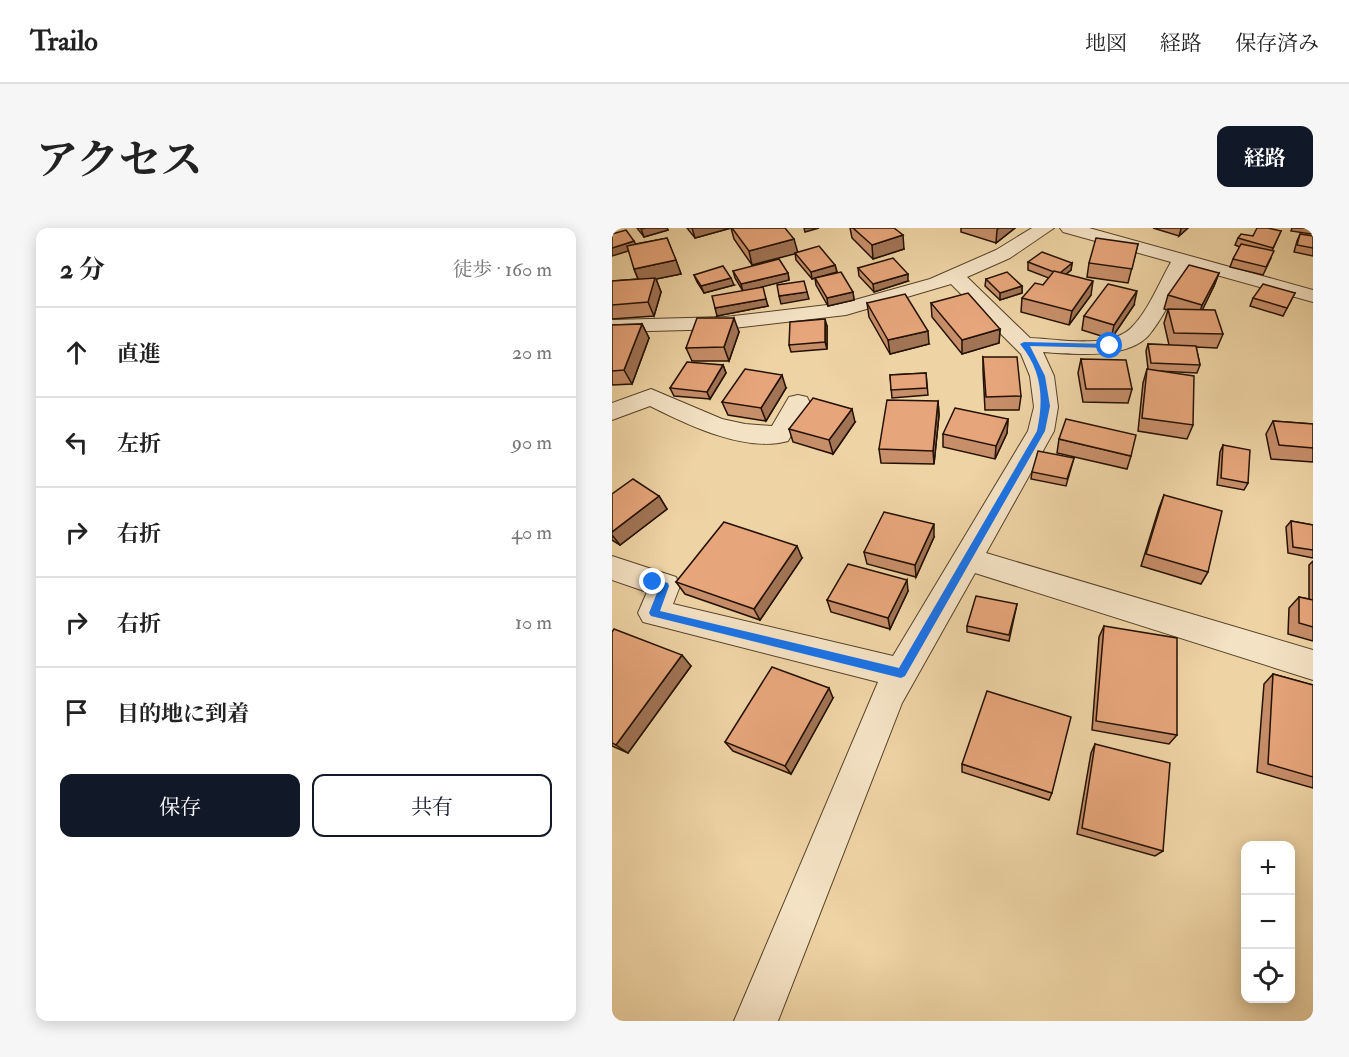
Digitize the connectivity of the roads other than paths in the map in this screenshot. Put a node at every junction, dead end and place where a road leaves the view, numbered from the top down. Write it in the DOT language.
graph roads {
  1 [pos="1045,228"];
  2 [pos="1070,228"];
  3 [pos="1182,260"];
  4 [pos="954,276"];
  5 [pos="1313,296"];
  6 [pos="612,326"];
  7 [pos="1024,344"];
  8 [pos="798,403"];
  9 [pos="612,412"];
  10 [pos="967,559"];
  11 [pos="612,568"];
  12 [pos="1313,665"];
  13 [pos="901,673"];
  14 [pos="756,1021"];
  1 -- 4 [label="street"];
  2 -- 3 [label="street"];
  3 -- 5 [label="street"];
  3 -- 7 [label="street"];
  4 -- 6 [label="street"];
  4 -- 7 [label="street"];
  7 -- 10 [label="street"];
  8 -- 9 [label="street"];
  10 -- 12 [label="street"];
  10 -- 13 [label="street"];
  11 -- 13 [label="street"];
  13 -- 14 [label="street"];
}
